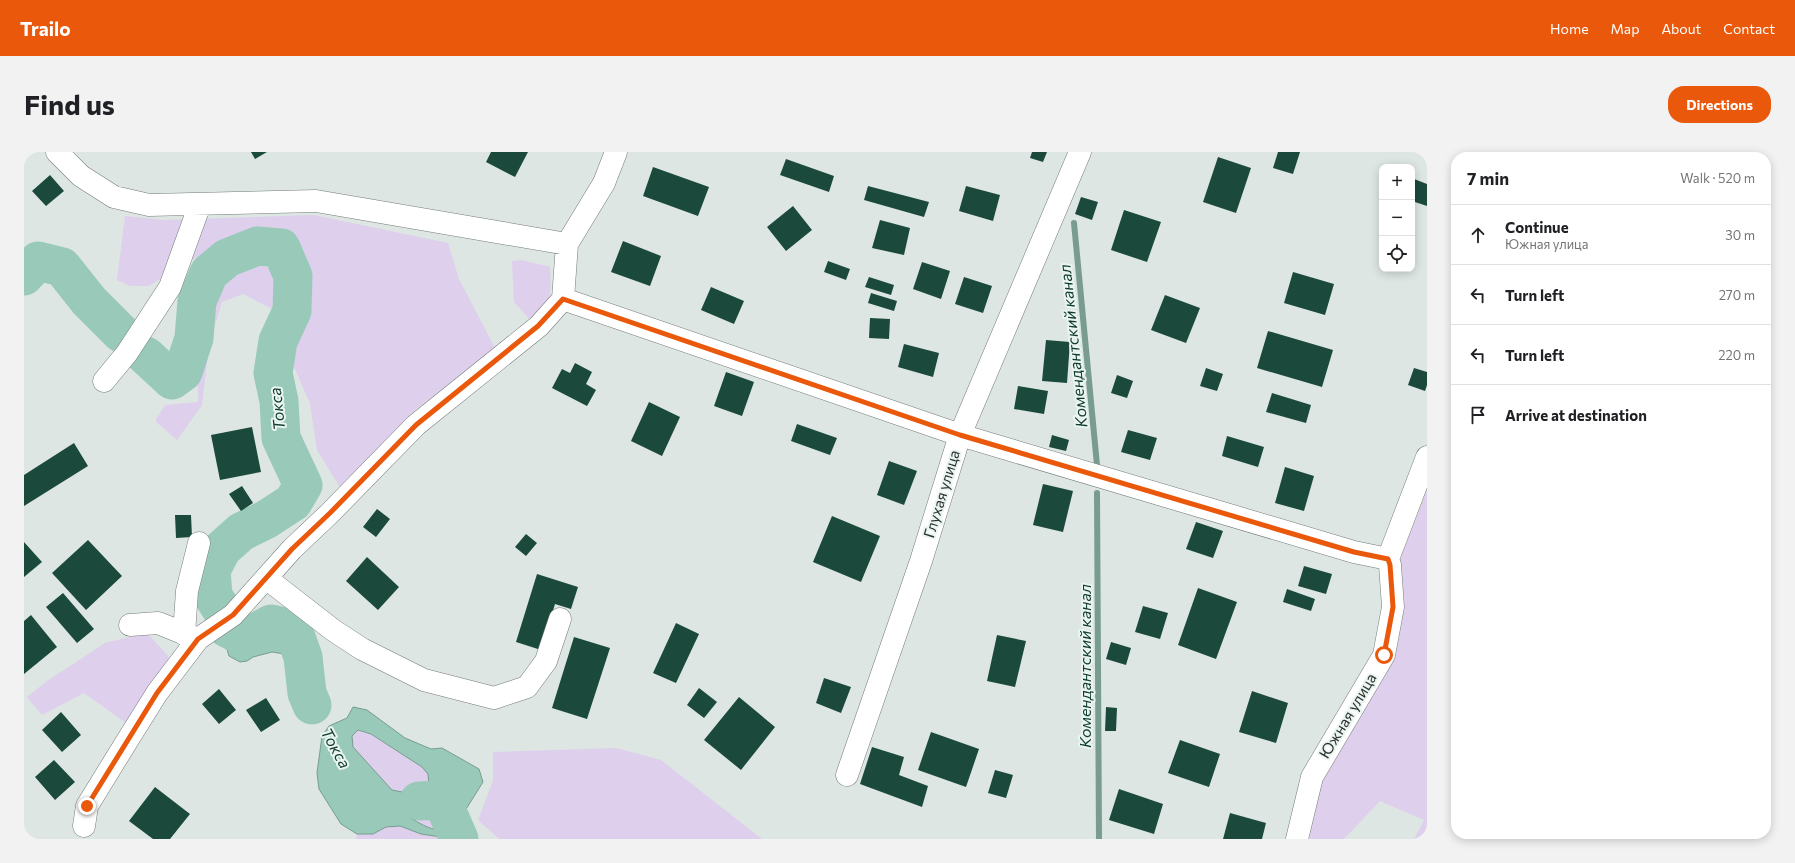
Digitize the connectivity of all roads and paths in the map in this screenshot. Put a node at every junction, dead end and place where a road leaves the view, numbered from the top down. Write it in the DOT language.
graph roads {
  1 [pos="57,152"];
  2 [pos="616,152"];
  3 [pos="1080,152"];
  4 [pos="200,204"];
  5 [pos="567,244"];
  6 [pos="563,299"];
  7 [pos="104,381"];
  8 [pos="960,435"];
  9 [pos="1427,456"];
  10 [pos="199,544"];
  11 [pos="1388,559"];
  12 [pos="266,578"];
  13 [pos="560,619"];
  14 [pos="130,625"];
  15 [pos="197,635"];
  16 [pos="847,775"];
  17 [pos="84,826"];
  18 [pos="1297,839"];
  1 -- 4 [label="street"];
  2 -- 5 [label="street"];
  3 -- 8 [label="street, Глухая улица"];
  4 -- 5 [label="street"];
  4 -- 7 [label="street"];
  5 -- 6 [label="street"];
  6 -- 8 [label="street"];
  6 -- 12 [label="street"];
  8 -- 11 [label="street"];
  8 -- 16 [label="street, Глухая улица"];
  9 -- 11 [label="street, Южная улица"];
  10 -- 15 [label="street"];
  11 -- 18 [label="street, Южная улица"];
  12 -- 13 [label="street"];
  12 -- 15 [label="street"];
  14 -- 15 [label="street"];
  15 -- 17 [label="street"];
}
